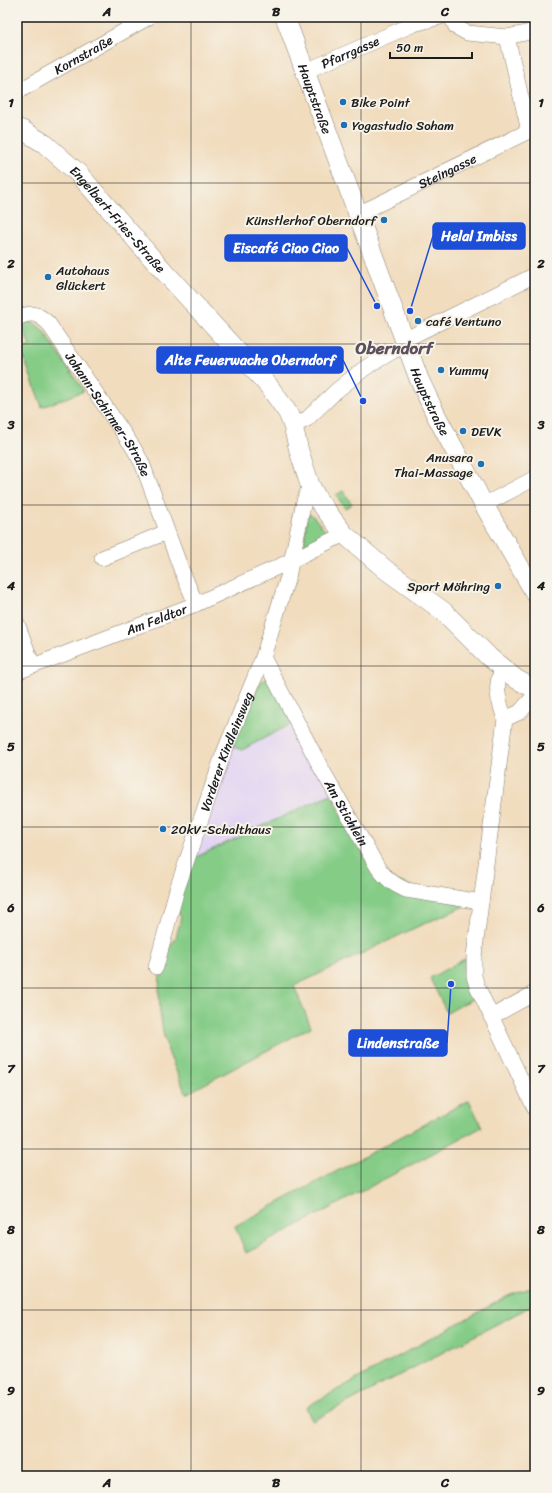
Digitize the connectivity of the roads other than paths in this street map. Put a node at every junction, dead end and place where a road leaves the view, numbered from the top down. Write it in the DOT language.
graph roads {
  1 [pos="149,17"];
  2 [pos="285,17"];
  3 [pos="440,17"];
  4 [pos="451,17"];
  5 [pos="124,23"];
  6 [pos="535,32"];
  7 [pos="507,37"];
  8 [pos="306,71"];
  9 [pos="17,92"];
  10 [pos="19,127"];
  11 [pos="532,130"];
  12 [pos="358,214"];
  13 [pos="535,275"];
  14 [pos="23,315"];
  15 [pos="405,343"];
  16 [pos="293,426"];
  17 [pos="535,478"];
  18 [pos="310,485"];
  19 [pos="484,505"];
  20 [pos="167,532"];
  21 [pos="344,534"];
  22 [pos="102,558"];
  23 [pos="292,560"];
  24 [pos="535,593"];
  25 [pos="196,604"];
  26 [pos="17,623"];
  27 [pos="263,657"];
  28 [pos="33,666"];
  29 [pos="503,669"];
  30 [pos="17,672"];
  31 [pos="535,688"];
  32 [pos="535,694"];
  33 [pos="505,719"];
  34 [pos="481,902"];
  35 [pos="156,967"];
  36 [pos="535,993"];
  37 [pos="491,1017"];
  38 [pos="533,1101"];
  1 -- 5 [label="street, Kornstraße"];
  2 -- 8 [label="main road, Hauptstraße"];
  3 -- 8 [label="street, Pfarrgasse"];
  4 -- 7 [label="street"];
  5 -- 9 [label="street, Kornstraße"];
  6 -- 7 [label="street"];
  7 -- 11 [label="street"];
  8 -- 12 [label="main road, Hauptstraße"];
  10 -- 16 [label="main road, Engelbert-Fries-Straße"];
  11 -- 12 [label="street, Steingasse"];
  12 -- 15 [label="main road, Hauptstraße"];
  13 -- 15 [label="street"];
  14 -- 20 [label="street, Johann-Schirmer-Straße"];
  15 -- 16 [label="street"];
  15 -- 19 [label="main road, Hauptstraße"];
  16 -- 18 [label="main road"];
  17 -- 19 [label="street"];
  18 -- 21 [label="main road"];
  18 -- 23 [label="street"];
  19 -- 24 [label="main road, Hauptstraße"];
  20 -- 22 [label="street"];
  20 -- 25 [label="street, Johann-Schirmer-Straße"];
  21 -- 23 [label="street, Am Feldtor"];
  21 -- 29 [label="main road"];
  23 -- 25 [label="street, Am Feldtor"];
  23 -- 27 [label="street, Vorderer Kindleinsweg"];
  25 -- 28 [label="street, Am Feldtor"];
  26 -- 28 [label="street"];
  27 -- 34 [label="street, Am Stichlein"];
  27 -- 35 [label="street, Vorderer Kindleinsweg"];
  28 -- 30 [label="street, Am Feldtor"];
  29 -- 31 [label="main road"];
  29 -- 33 [label="street"];
  32 -- 33 [label="street"];
  33 -- 34 [label="street"];
  34 -- 37 [label="street"];
  36 -- 37 [label="street"];
  37 -- 38 [label="street"];
}
